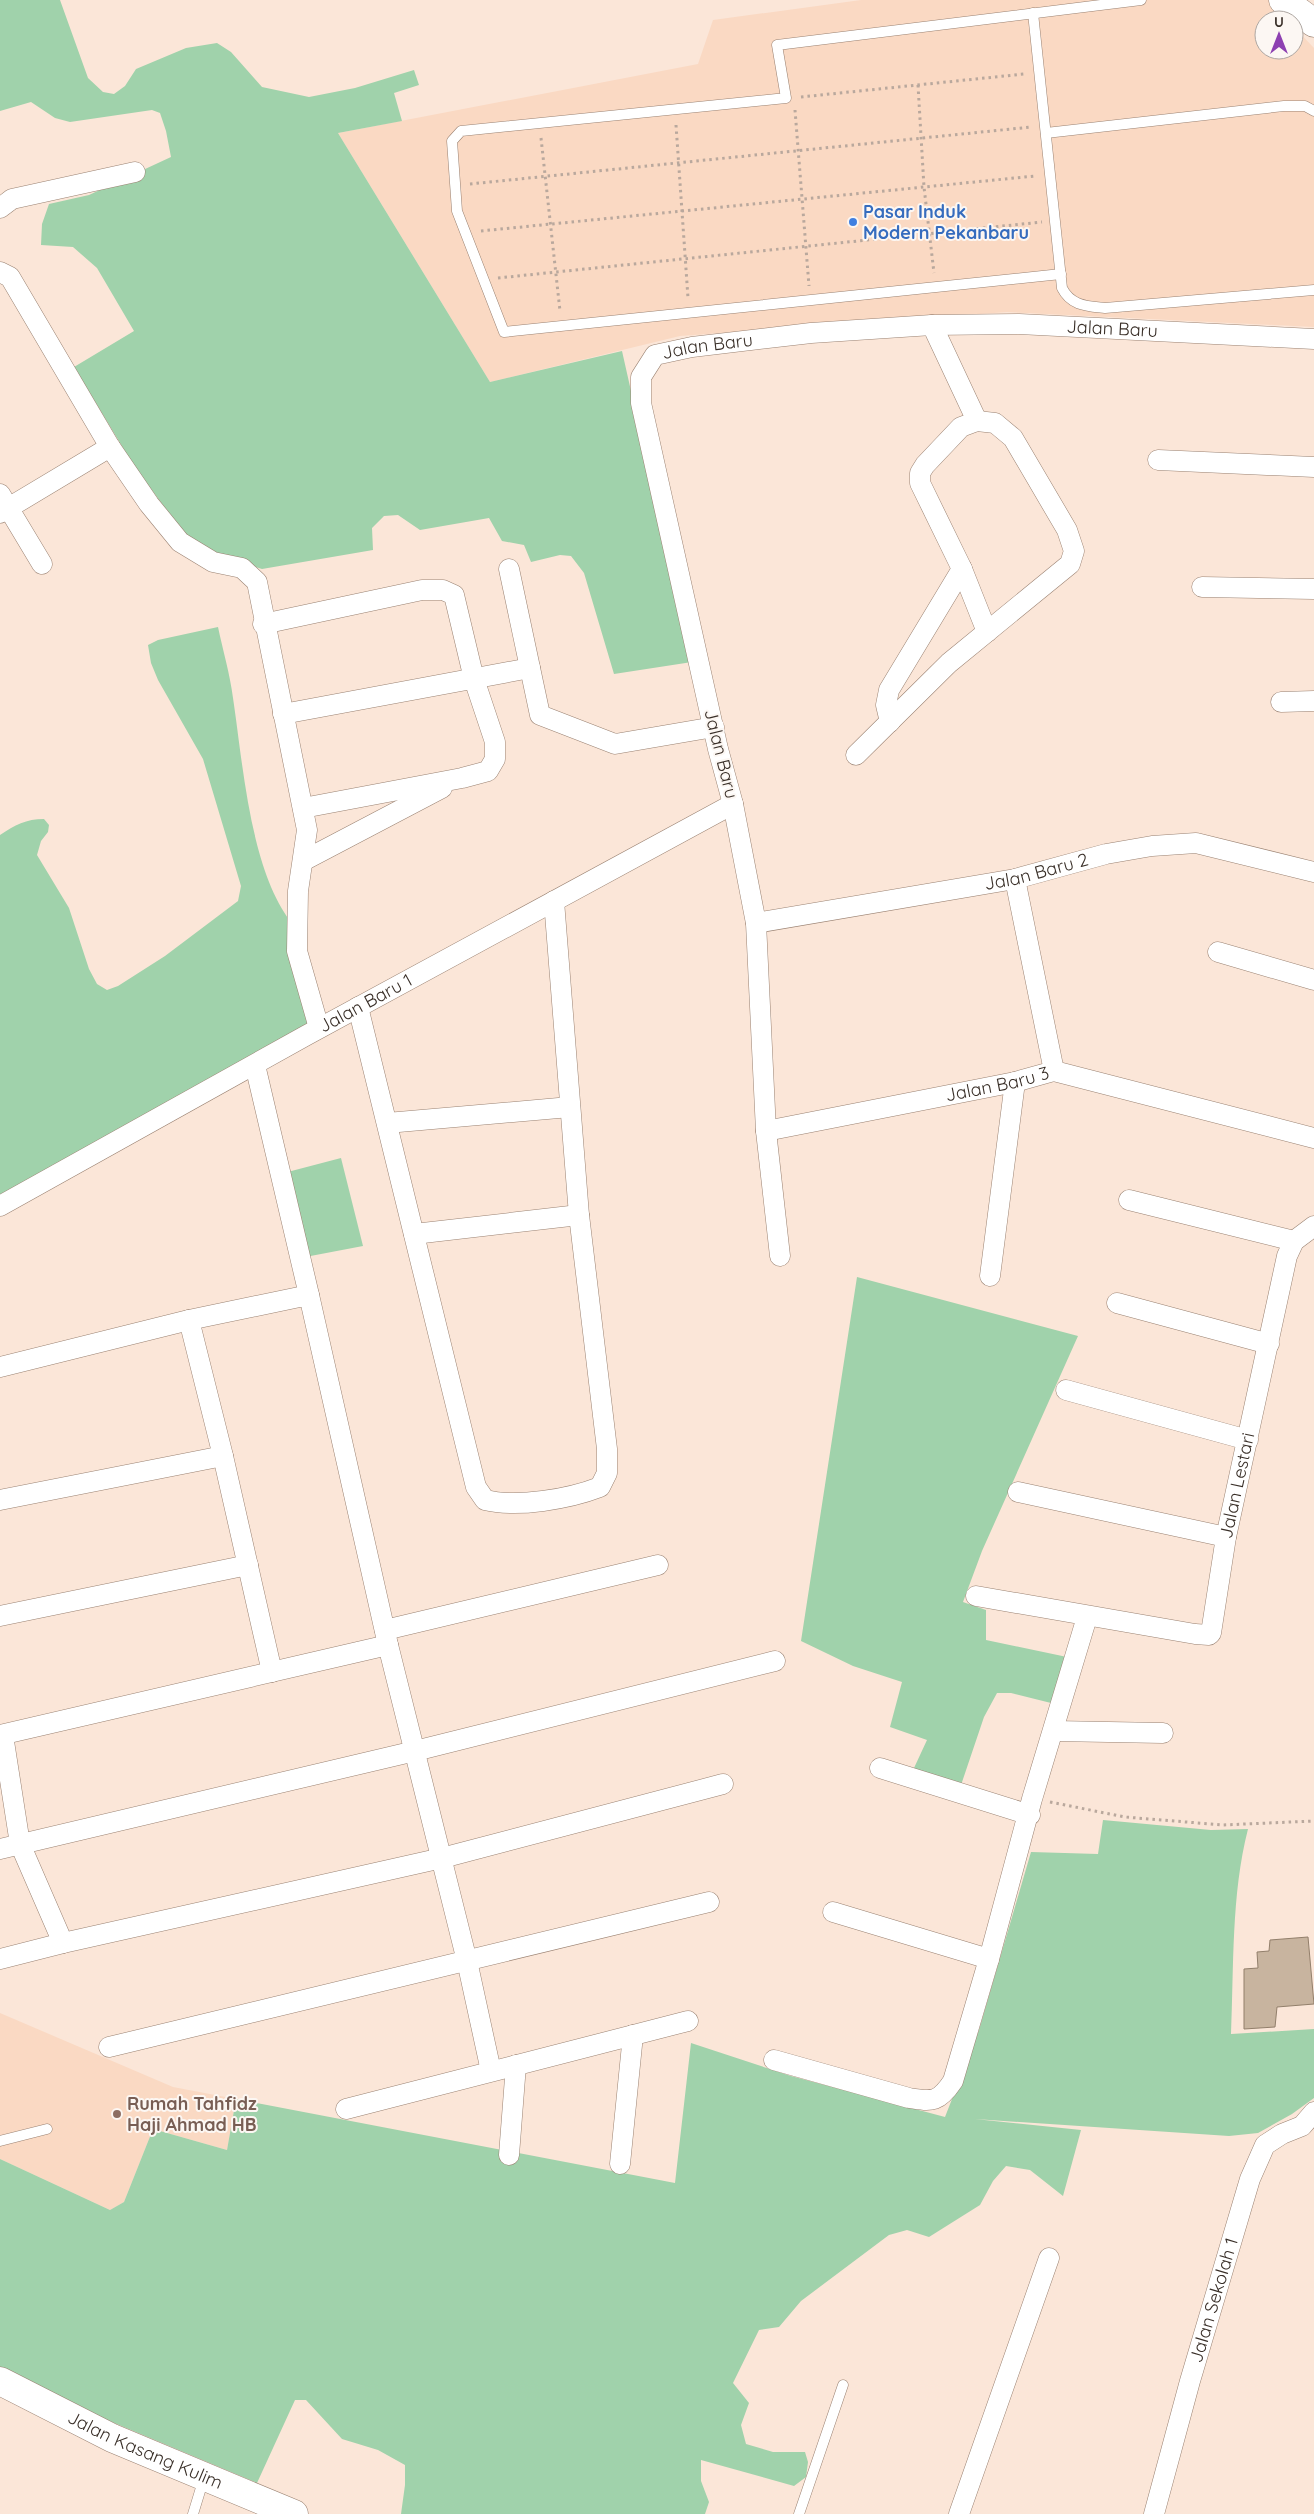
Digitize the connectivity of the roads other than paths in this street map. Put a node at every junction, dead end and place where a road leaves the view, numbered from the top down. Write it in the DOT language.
graph roads {
  1 [pos="1141,0"];
  2 [pos="1283,0"];
  3 [pos="1033,13"];
  4 [pos="1314,23"];
  5 [pos="1314,111"];
  6 [pos="1046,129"];
  7 [pos="135,172"];
  8 [pos="0,208"];
  9 [pos="0,272"];
  10 [pos="1061,274"];
  11 [pos="1314,290"];
  12 [pos="932,325"];
  13 [pos="1314,340"];
  14 [pos="977,421"];
  15 [pos="110,447"];
  16 [pos="1158,460"];
  17 [pos="1314,467"];
  18 [pos="3,505"];
  19 [pos="42,564"];
  20 [pos="509,569"];
  21 [pos="962,569"];
  22 [pos="1202,587"];
  23 [pos="1314,589"];
  24 [pos="263,624"];
  25 [pos="987,632"];
  26 [pos="530,668"];
  27 [pos="474,679"];
  28 [pos="1314,701"];
  29 [pos="1281,702"];
  30 [pos="283,714"];
  31 [pos="890,722"];
  32 [pos="714,727"];
  33 [pos="856,755"];
  34 [pos="462,778"];
  35 [pos="733,804"];
  36 [pos="302,808"];
  37 [pos="302,861"];
  38 [pos="1314,872"];
  39 [pos="1015,879"];
  40 [pos="554,901"];
  41 [pos="756,924"];
  42 [pos="1218,952"];
  43 [pos="1314,980"];
  44 [pos="358,1007"];
  45 [pos="319,1028"];
  46 [pos="255,1065"];
  47 [pos="1054,1071"];
  48 [pos="1015,1082"];
  49 [pos="570,1107"];
  50 [pos="387,1123"];
  51 [pos="766,1131"];
  52 [pos="1314,1138"];
  53 [pos="1129,1200"];
  54 [pos="0,1206"];
  55 [pos="579,1215"];
  56 [pos="1314,1226"];
  57 [pos="414,1234"];
  58 [pos="1294,1242"];
  59 [pos="780,1256"];
  60 [pos="990,1276"];
  61 [pos="309,1295"];
  62 [pos="1117,1304"];
  63 [pos="189,1320"];
  64 [pos="1269,1344"];
  65 [pos="0,1367"];
  66 [pos="1066,1390"];
  67 [pos="1248,1440"];
  68 [pos="223,1456"];
  69 [pos="1018,1492"];
  70 [pos="0,1500"];
  71 [pos="1226,1536"];
  72 [pos="248,1565"];
  73 [pos="658,1566"];
  74 [pos="976,1596"];
  75 [pos="0,1616"];
  76 [pos="1087,1617"];
  77 [pos="387,1637"];
  78 [pos="775,1661"];
  79 [pos="272,1672"];
  80 [pos="1054,1731"];
  81 [pos="1163,1733"];
  82 [pos="2,1735"];
  83 [pos="415,1752"];
  84 [pos="880,1768"];
  85 [pos="723,1784"];
  86 [pos="1031,1807"];
  87 [pos="20,1844"];
  88 [pos="0,1849"];
  89 [pos="442,1858"];
  90 [pos="709,1902"];
  91 [pos="833,1912"];
  92 [pos="63,1943"];
  93 [pos="0,1959"];
  94 [pos="989,1959"];
  95 [pos="467,1961"];
  96 [pos="688,2021"];
  97 [pos="633,2035"];
  98 [pos="109,2047"];
  99 [pos="774,2060"];
  100 [pos="516,2065"];
  101 [pos="491,2071"];
  102 [pos="346,2109"];
  103 [pos="1310,2122"];
  104 [pos="47,2129"];
  105 [pos="0,2141"];
  106 [pos="509,2155"];
  107 [pos="620,2164"];
  108 [pos="1049,2258"];
  109 [pos="0,2381"];
  110 [pos="843,2385"];
  111 [pos="204,2478"];
  112 [pos="192,2514"];
  113 [pos="294,2514"];
  114 [pos="799,2514"];
  115 [pos="959,2514"];
  116 [pos="1154,2514"];
  1 -- 3 [label="lane"];
  2 -- 4 [label="street"];
  3 -- 6 [label="lane"];
  3 -- 10 [label="lane"];
  5 -- 6 [label="lane"];
  6 -- 10 [label="lane"];
  7 -- 8 [label="street"];
  9 -- 15 [label="street"];
  10 -- 11 [label="lane"];
  12 -- 13 [label="street, Jalan Baru"];
  12 -- 14 [label="street"];
  12 -- 32 [label="street, Jalan Baru"];
  14 -- 21 [label="street"];
  14 -- 25 [label="street"];
  15 -- 18 [label="street"];
  15 -- 24 [label="street"];
  16 -- 17 [label="street"];
  18 -- 19 [label="street"];
  20 -- 26 [label="street"];
  21 -- 25 [label="street"];
  21 -- 31 [label="street"];
  22 -- 23 [label="street"];
  24 -- 27 [label="street"];
  24 -- 30 [label="street"];
  25 -- 31 [label="street"];
  26 -- 27 [label="street"];
  26 -- 32 [label="street"];
  27 -- 30 [label="street"];
  27 -- 34 [label="street"];
  28 -- 29 [label="street"];
  30 -- 36 [label="street"];
  31 -- 33 [label="street"];
  32 -- 35 [label="street, Jalan Baru"];
  34 -- 36 [label="street"];
  34 -- 37 [label="street"];
  35 -- 40 [label="street, Jalan Baru 1"];
  35 -- 41 [label="street, Jalan Baru"];
  36 -- 37 [label="street"];
  37 -- 45 [label="street"];
  38 -- 39 [label="street, Jalan Baru 2"];
  39 -- 41 [label="street, Jalan Baru 2"];
  39 -- 47 [label="street"];
  40 -- 44 [label="street, Jalan Baru 1"];
  40 -- 49 [label="street"];
  41 -- 51 [label="street, Jalan Baru"];
  42 -- 43 [label="street"];
  44 -- 45 [label="street, Jalan Baru 1"];
  44 -- 50 [label="street"];
  45 -- 46 [label="street, Jalan Baru 1"];
  46 -- 54 [label="street, Jalan Baru 1"];
  46 -- 61 [label="street"];
  47 -- 48 [label="street, Jalan Baru 3"];
  47 -- 52 [label="street, Jalan Baru 3"];
  48 -- 51 [label="street, Jalan Baru 3"];
  48 -- 60 [label="street"];
  49 -- 50 [label="street"];
  49 -- 55 [label="street"];
  50 -- 57 [label="street"];
  51 -- 59 [label="street, Jalan Baru"];
  53 -- 58 [label="street"];
  55 -- 57 [label="street"];
  55 -- 57 [label="street"];
  56 -- 58 [label="street"];
  58 -- 64 [label="street, Jalan Lestari"];
  61 -- 63 [label="street"];
  61 -- 77 [label="street"];
  62 -- 64 [label="street"];
  63 -- 65 [label="street"];
  63 -- 68 [label="street"];
  64 -- 67 [label="street, Jalan Lestari"];
  66 -- 67 [label="street"];
  67 -- 71 [label="street, Jalan Lestari"];
  68 -- 70 [label="street"];
  68 -- 72 [label="street"];
  69 -- 71 [label="street"];
  71 -- 76 [label="street, Jalan Lestari"];
  72 -- 75 [label="street"];
  72 -- 79 [label="street"];
  73 -- 77 [label="street"];
  74 -- 76 [label="street"];
  76 -- 80 [label="street"];
  77 -- 79 [label="street"];
  77 -- 83 [label="street"];
  78 -- 83 [label="street"];
  79 -- 82 [label="street"];
  80 -- 81 [label="street"];
  80 -- 86 [label="street"];
  82 -- 87 [label="street"];
  83 -- 87 [label="street"];
  83 -- 89 [label="street"];
  84 -- 86 [label="street"];
  85 -- 89 [label="street"];
  86 -- 94 [label="street"];
  87 -- 88 [label="street"];
  87 -- 92 [label="street"];
  89 -- 92 [label="street"];
  89 -- 95 [label="street"];
  90 -- 95 [label="street"];
  91 -- 94 [label="street"];
  92 -- 93 [label="street"];
  94 -- 99 [label="street"];
  95 -- 98 [label="street"];
  95 -- 101 [label="street"];
  96 -- 97 [label="street"];
  97 -- 100 [label="street"];
  97 -- 107 [label="street"];
  100 -- 101 [label="street"];
  100 -- 106 [label="street"];
  101 -- 102 [label="street"];
  103 -- 116 [label="street, Jalan Sekolah 1"];
  104 -- 105 [label="lane"];
  108 -- 115 [label="street"];
  109 -- 111 [label="street, Jalan Kasang Kulim"];
  110 -- 114 [label="lane"];
  111 -- 112 [label="lane"];
  111 -- 113 [label="street, Jalan Kasang Kulim"];
}
